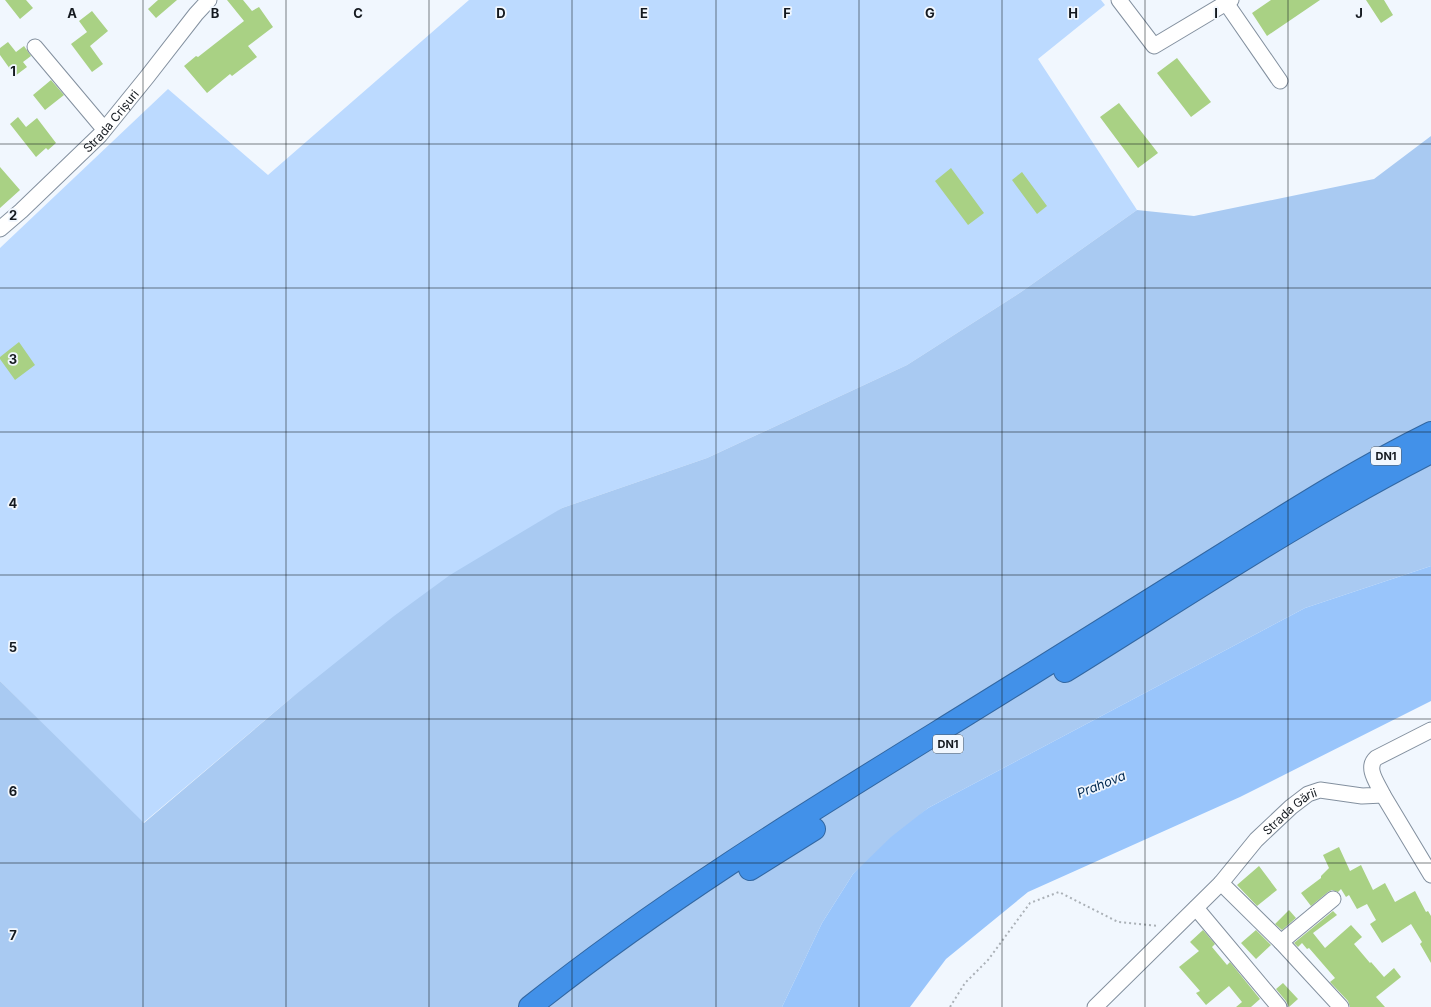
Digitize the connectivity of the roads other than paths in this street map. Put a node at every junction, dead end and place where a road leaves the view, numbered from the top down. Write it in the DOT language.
graph roads {
  1 [pos="1119,0"];
  2 [pos="1227,1"];
  3 [pos="205,2"];
  4 [pos="36,47"];
  5 [pos="1280,81"];
  6 [pos="104,129"];
  7 [pos="0,229"];
  8 [pos="1431,433"];
  9 [pos="1431,452"];
  10 [pos="1431,730"];
  11 [pos="1383,795"];
  12 [pos="1431,875"];
  13 [pos="1221,884"];
  14 [pos="1333,899"];
  15 [pos="1196,908"];
  16 [pos="1281,942"];
  17 [pos="530,1007"];
  18 [pos="552,1007"];
  19 [pos="1095,1007"];
  20 [pos="1279,1007"];
  21 [pos="1341,1007"];
  1 -- 2 [label="street"];
  2 -- 5 [label="street"];
  3 -- 6 [label="street, Strada Crișuri"];
  4 -- 6 [label="street"];
  6 -- 7 [label="street, Strada Crișuri"];
  8 -- 17 [label="highway, DN1"];
  9 -- 18 [label="highway, DN1"];
  10 -- 11 [label="street"];
  11 -- 12 [label="street"];
  11 -- 13 [label="street, Strada Gării"];
  13 -- 15 [label="street, Strada Gării"];
  13 -- 16 [label="street"];
  14 -- 16 [label="street"];
  15 -- 19 [label="street, Strada Gării"];
  15 -- 20 [label="street"];
  16 -- 21 [label="street"];
}
